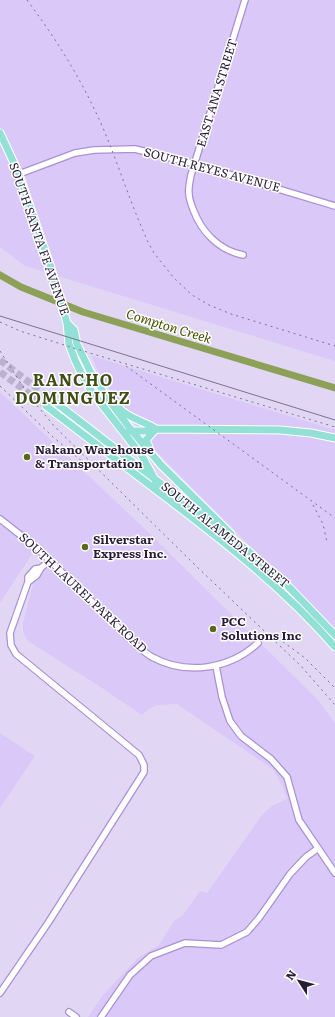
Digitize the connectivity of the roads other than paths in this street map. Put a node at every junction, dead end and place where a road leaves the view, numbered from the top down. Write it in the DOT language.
graph roads {
  1 [pos="245,0"];
  2 [pos="0,133"];
  3 [pos="195,164"];
  4 [pos="19,174"];
  5 [pos="335,206"];
  6 [pos="243,255"];
  7 [pos="67,323"];
  8 [pos="90,371"];
  9 [pos="82,376"];
  10 [pos="107,398"];
  11 [pos="51,399"];
  12 [pos="46,406"];
  13 [pos="156,429"];
  14 [pos="121,430"];
  15 [pos="132,432"];
  16 [pos="335,438"];
  17 [pos="161,465"];
  18 [pos="154,478"];
  19 [pos="161,493"];
  20 [pos="0,519"];
  21 [pos="247,550"];
  22 [pos="50,560"];
  23 [pos="335,635"];
  24 [pos="258,642"];
  25 [pos="335,647"];
  26 [pos="216,666"];
  27 [pos="317,848"];
  28 [pos="335,873"];
  29 [pos="0,992"];
  30 [pos="69,1012"];
  31 [pos="76,1017"];
  32 [pos="101,1017"];
  1 -- 3 [label="street, EAST ANA STREET"];
  2 -- 4 [label="main road, SOUTH SANTA FE AVENUE"];
  3 -- 4 [label="street, SOUTH REYES AVENUE"];
  3 -- 5 [label="street, SOUTH REYES AVENUE"];
  3 -- 6 [label="street, EAST ANA STREET"];
  4 -- 7 [label="main road, SOUTH SANTA FE AVENUE"];
  7 -- 8 [label="main road, SOUTH SANTA FE AVENUE"];
  7 -- 9 [label="main road, SOUTH SANTA FE AVENUE"];
  8 -- 9 [label="main road"];
  8 -- 10 [label="main road, SOUTH SANTA FE AVENUE"];
  9 -- 14 [label="main road, SOUTH SANTA FE AVENUE"];
  10 -- 13 [label="main road"];
  10 -- 15 [label="main road, SOUTH SANTA FE AVENUE"];
  11 -- 18 [label="main road, SOUTH ALAMEDA STREET"];
  12 -- 19 [label="main road, SOUTH ALAMEDA STREET"];
  13 -- 15 [label="main road"];
  13 -- 16 [label="main road"];
  13 -- 17 [label="main road"];
  14 -- 15 [label="main road"];
  14 -- 18 [label="main road, SOUTH SANTA FE AVENUE"];
  15 -- 17 [label="main road, SOUTH SANTA FE AVENUE"];
  17 -- 21 [label="main road"];
  18 -- 19 [label="main road, SOUTH SANTA FE AVENUE"];
  18 -- 21 [label="main road, SOUTH ALAMEDA STREET"];
  19 -- 25 [label="main road, SOUTH ALAMEDA STREET"];
  20 -- 22 [label="street, SOUTH LAUREL PARK ROAD"];
  21 -- 23 [label="main road, SOUTH ALAMEDA STREET"];
  22 -- 26 [label="street, SOUTH LAUREL PARK ROAD"];
  22 -- 29 [label="street"];
  24 -- 26 [label="street, SOUTH LAUREL PARK ROAD"];
  26 -- 27 [label="street"];
  27 -- 28 [label="street"];
  27 -- 32 [label="street"];
  30 -- 31 [label="street"];
}
